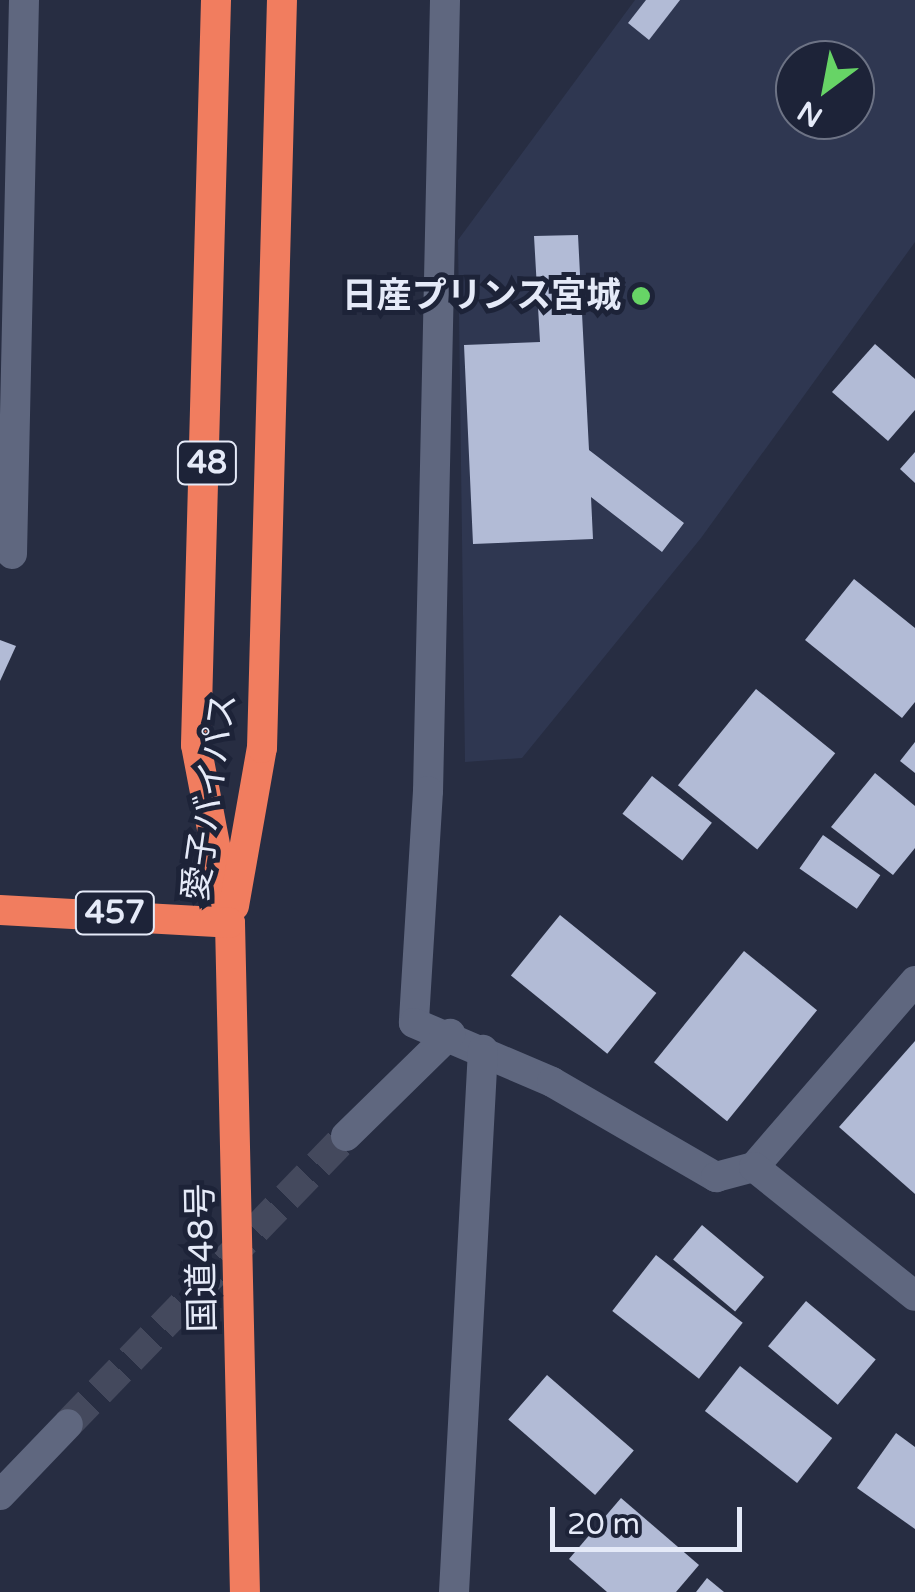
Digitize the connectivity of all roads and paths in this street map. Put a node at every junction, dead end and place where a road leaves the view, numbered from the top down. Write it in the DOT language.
graph roads {
  1 [pos="24,0"];
  2 [pos="216,0"];
  3 [pos="282,0"];
  4 [pos="446,0"];
  5 [pos="12,554"];
  6 [pos="0,910"];
  7 [pos="230,923"];
  8 [pos="915,981"];
  9 [pos="450,1034"];
  10 [pos="484,1050"];
  11 [pos="346,1136"];
  12 [pos="754,1167"];
  13 [pos="915,1296"];
  14 [pos="68,1424"];
  15 [pos="0,1495"];
  16 [pos="245,1592"];
  17 [pos="454,1592"];
  1 -- 5 [label="street"];
  2 -- 7 [label="highway, 愛子バイパス / 48"];
  3 -- 7 [label="highway, 愛子バイパス / 48"];
  4 -- 9 [label="street"];
  6 -- 7 [label="highway, 457"];
  7 -- 16 [label="highway, 国道48号 / 48"];
  8 -- 12 [label="street"];
  9 -- 10 [label="street"];
  9 -- 11 [label="street"];
  10 -- 12 [label="street"];
  10 -- 17 [label="street"];
  12 -- 13 [label="street"];
  14 -- 15 [label="street"];
}
